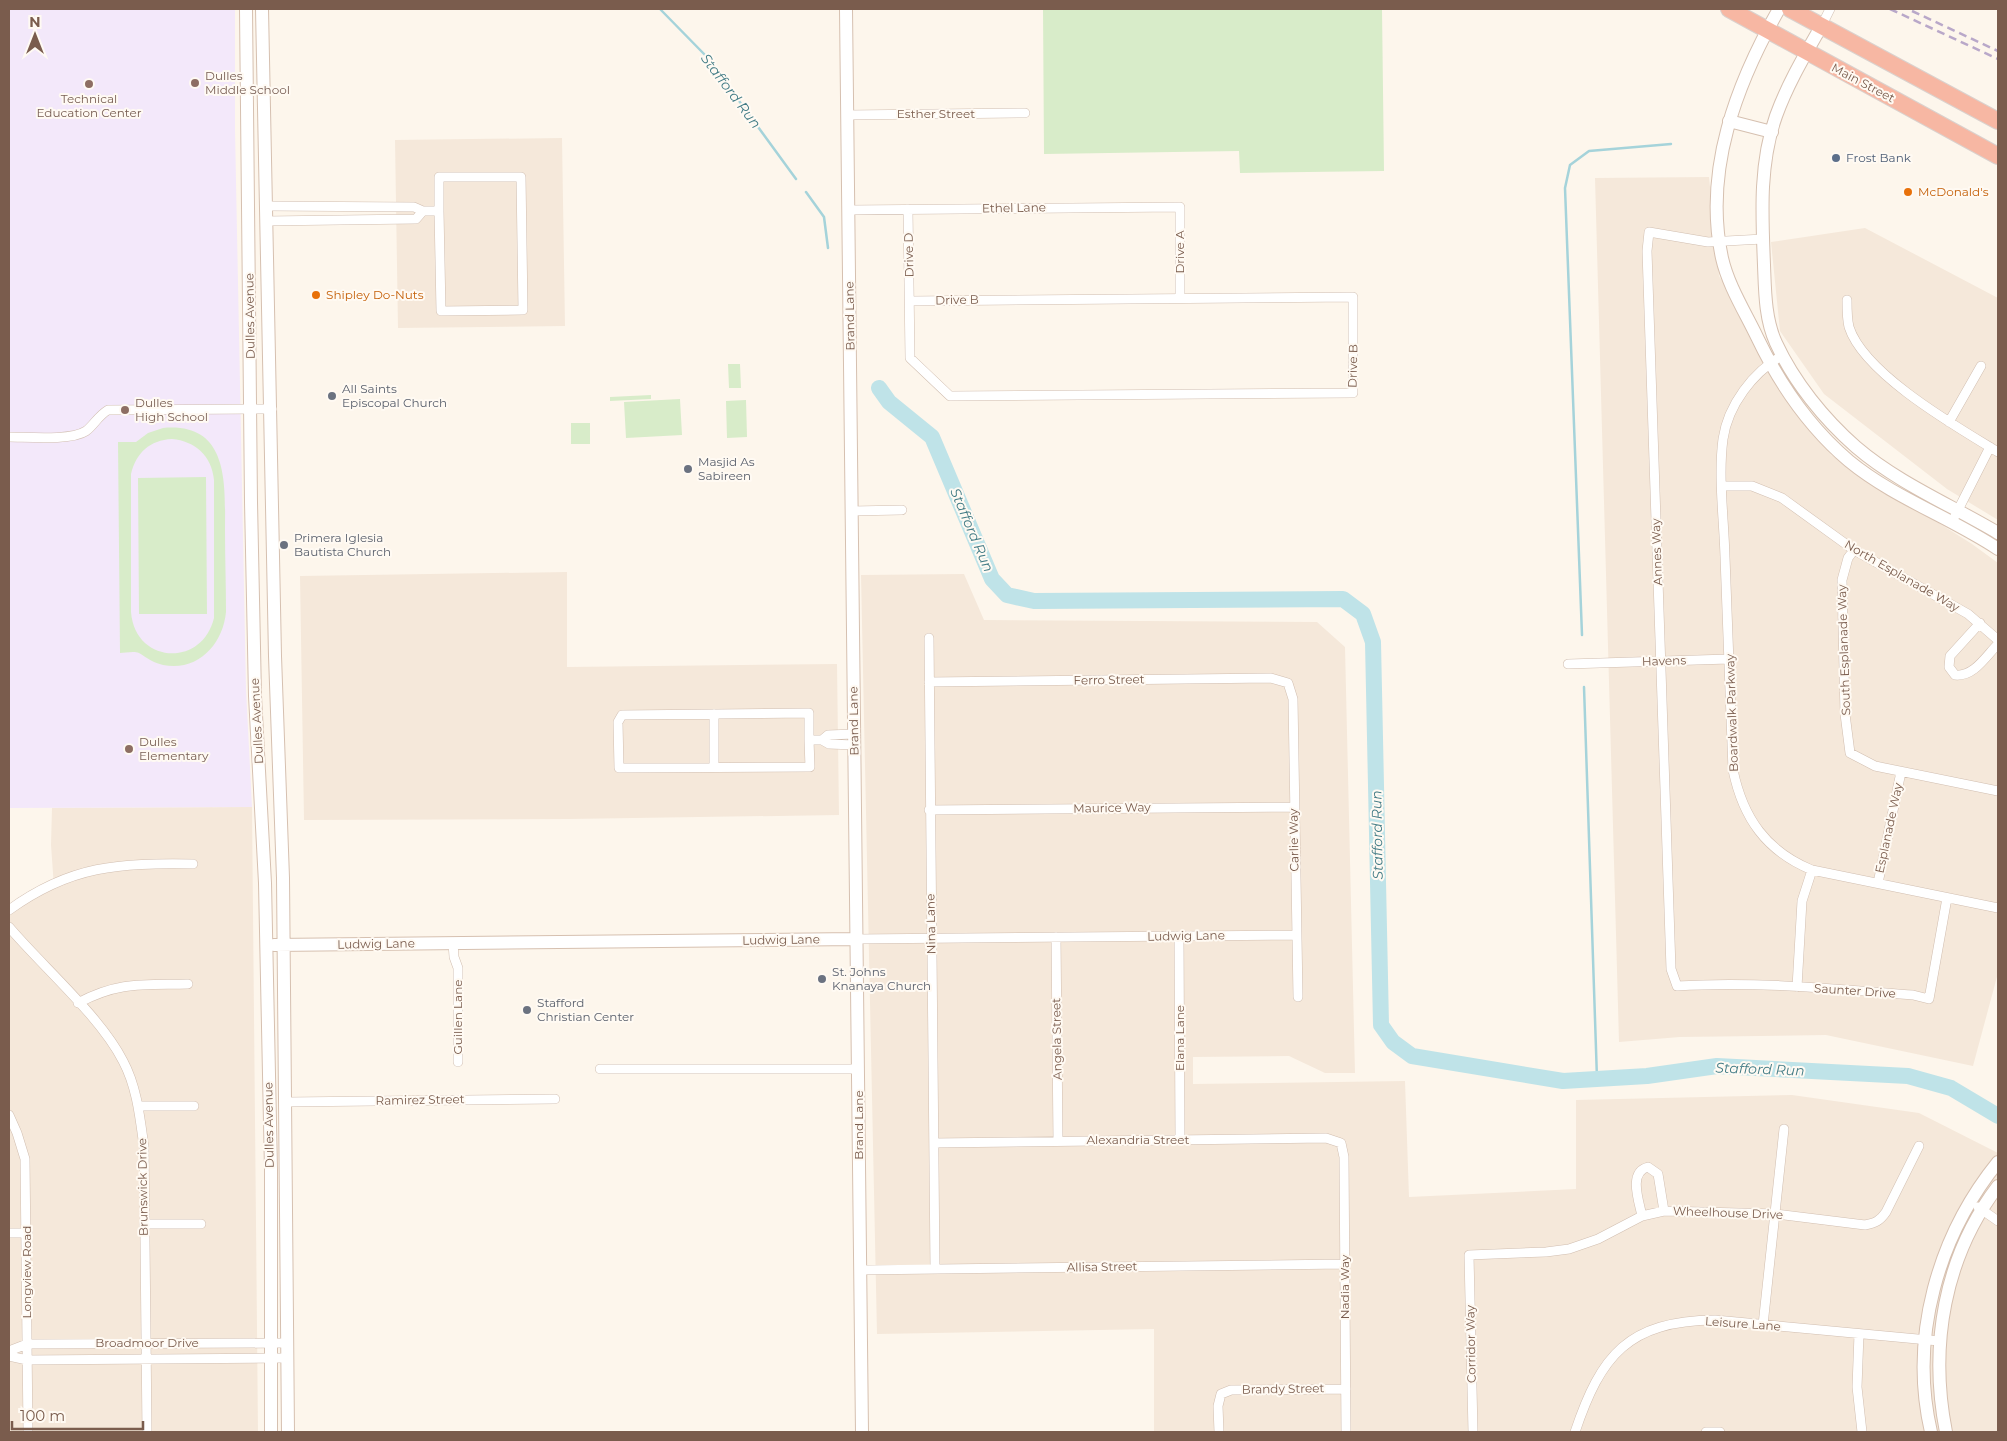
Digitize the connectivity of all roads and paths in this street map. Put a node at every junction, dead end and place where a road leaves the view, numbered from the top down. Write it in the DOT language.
graph roads {
  1 [pos="246,9"];
  2 [pos="262,9"];
  3 [pos="846,9"];
  4 [pos="1729,9"];
  5 [pos="1779,9"];
  6 [pos="1790,9"];
  7 [pos="1830,9"];
  8 [pos="1822,25"];
  9 [pos="1767,30"];
  10 [pos="1806,53"];
  11 [pos="1025,114"];
  12 [pos="847,115"];
  13 [pos="1729,121"];
  14 [pos="1998,121"];
  15 [pos="1772,132"];
  16 [pos="1998,156"];
  17 [pos="266,206"];
  18 [pos="1180,207"];
  19 [pos="849,210"];
  20 [pos="908,210"];
  21 [pos="423,211"];
  22 [pos="439,211"];
  23 [pos="266,221"];
  24 [pos="1763,239"];
  25 [pos="1720,241"];
  26 [pos="1180,297"];
  27 [pos="910,300"];
  28 [pos="1846,300"];
  29 [pos="1783,355"];
  30 [pos="1769,362"];
  31 [pos="1981,366"];
  32 [pos="251,409"];
  33 [pos="272,409"];
  34 [pos="1949,422"];
  35 [pos="9,437"];
  36 [pos="1994,449"];
  37 [pos="1722,486"];
  38 [pos="902,510"];
  39 [pos="1958,510"];
  40 [pos="852,511"];
  41 [pos="1951,523"];
  42 [pos="1998,533"];
  43 [pos="1998,549"];
  44 [pos="1854,550"];
  45 [pos="1980,623"];
  46 [pos="929,638"];
  47 [pos="1998,642"];
  48 [pos="1729,659"];
  49 [pos="1660,661"];
  50 [pos="1568,664"];
  51 [pos="929,682"];
  52 [pos="1288,683"];
  53 [pos="714,714"];
  54 [pos="809,740"];
  55 [pos="854,740"];
  56 [pos="714,768"];
  57 [pos="1901,772"];
  58 [pos="1998,791"];
  59 [pos="1294,807"];
  60 [pos="929,810"];
  61 [pos="193,864"];
  62 [pos="1812,870"];
  63 [pos="1878,883"];
  64 [pos="1947,898"];
  65 [pos="1998,908"];
  66 [pos="9,910"];
  67 [pos="9,927"];
  68 [pos="1295,935"];
  69 [pos="1179,936"];
  70 [pos="1056,937"];
  71 [pos="931,938"];
  72 [pos="856,939"];
  73 [pos="453,943"];
  74 [pos="266,945"];
  75 [pos="282,945"];
  76 [pos="188,984"];
  77 [pos="1677,986"];
  78 [pos="1797,987"];
  79 [pos="1298,997"];
  80 [pos="78,1003"];
  81 [pos="458,1062"];
  82 [pos="600,1068"];
  83 [pos="858,1069"];
  84 [pos="555,1099"];
  85 [pos="286,1102"];
  86 [pos="138,1106"];
  87 [pos="194,1106"];
  88 [pos="9,1115"];
  89 [pos="1784,1129"];
  90 [pos="1180,1140"];
  91 [pos="1058,1141"];
  92 [pos="934,1143"];
  93 [pos="1341,1143"];
  94 [pos="1918,1146"];
  95 [pos="1998,1162"];
  96 [pos="271,1170"];
  97 [pos="286,1170"];
  98 [pos="1998,1186"];
  99 [pos="1969,1201"];
  100 [pos="1981,1209"];
  101 [pos="1664,1210"];
  102 [pos="1776,1214"];
  103 [pos="1642,1216"];
  104 [pos="1998,1221"];
  105 [pos="144,1224"];
  106 [pos="201,1224"];
  107 [pos="9,1233"];
  108 [pos="28,1233"];
  109 [pos="1469,1255"];
  110 [pos="1344,1264"];
  111 [pos="935,1269"];
  112 [pos="860,1270"];
  113 [pos="1763,1325"];
  114 [pos="1859,1334"];
  115 [pos="1926,1339"];
  116 [pos="1939,1341"];
  117 [pos="145,1343"];
  118 [pos="271,1343"];
  119 [pos="287,1343"];
  120 [pos="27,1344"];
  121 [pos="9,1351"];
  122 [pos="9,1356"];
  123 [pos="287,1358"];
  124 [pos="145,1359"];
  125 [pos="272,1359"];
  126 [pos="27,1360"];
  127 [pos="1346,1388"];
  128 [pos="28,1432"];
  129 [pos="147,1432"];
  130 [pos="271,1432"];
  131 [pos="288,1432"];
  132 [pos="862,1432"];
  133 [pos="1219,1432"];
  134 [pos="1346,1432"];
  135 [pos="1473,1432"];
  136 [pos="1575,1432"];
  137 [pos="1706,1432"];
  138 [pos="1720,1432"];
  139 [pos="1862,1432"];
  140 [pos="1931,1432"];
  141 [pos="1946,1432"];
  1 -- 32 [label="street, Dulles Avenue"];
  2 -- 17 [label="street, Dulles Avenue"];
  3 -- 12 [label="street, Brand Lane"];
  4 -- 9 [label="highway, Main Street"];
  5 -- 9 [label="street"];
  6 -- 8 [label="highway"];
  7 -- 8 [label="street"];
  8 -- 10 [label="street"];
  8 -- 14 [label="highway"];
  9 -- 10 [label="highway, Main Street"];
  9 -- 13 [label="street"];
  10 -- 15 [label="street"];
  10 -- 16 [label="highway, Main Street"];
  11 -- 12 [label="street, Esther Street"];
  12 -- 19 [label="street, Brand Lane"];
  13 -- 15 [label="street"];
  13 -- 25 [label="street"];
  15 -- 24 [label="street"];
  17 -- 21 [label="street"];
  17 -- 23 [label="street, Dulles Avenue"];
  18 -- 20 [label="street, Ethel Lane"];
  18 -- 26 [label="street, Drive A"];
  19 -- 20 [label="street, Ethel Lane"];
  19 -- 40 [label="street, Brand Lane"];
  20 -- 27 [label="street, Drive D"];
  21 -- 22 [label="street"];
  21 -- 23 [label="street"];
  22 -- 22 [label="street"];
  23 -- 33 [label="street, Dulles Avenue"];
  24 -- 25 [label="street, Annes Way"];
  24 -- 29 [label="street"];
  25 -- 30 [label="street"];
  25 -- 49 [label="street, Annes Way"];
  26 -- 27 [label="street, Drive B"];
  26 -- 27 [label="street, Drive B"];
  28 -- 34 [label="street"];
  29 -- 30 [label="street, Boardwalk Parkway"];
  29 -- 39 [label="street"];
  30 -- 37 [label="street, Boardwalk Parkway"];
  30 -- 41 [label="street"];
  31 -- 34 [label="street"];
  32 -- 33 [label="street"];
  32 -- 35 [label="street"];
  32 -- 74 [label="street, Dulles Avenue"];
  33 -- 75 [label="street, Dulles Avenue"];
  34 -- 36 [label="street"];
  36 -- 39 [label="street"];
  37 -- 44 [label="street, North Esplanade Way"];
  37 -- 48 [label="street, Boardwalk Parkway"];
  38 -- 40 [label="street"];
  39 -- 41 [label="street"];
  39 -- 42 [label="street"];
  40 -- 55 [label="street, Brand Lane"];
  41 -- 43 [label="street"];
  44 -- 45 [label="street, North Esplanade Way"];
  44 -- 57 [label="street, South Esplanade Way"];
  45 -- 47 [label="street, North Esplanade Way"];
  45 -- 47 [label="street"];
  46 -- 51 [label="street, Nina Lane"];
  48 -- 49 [label="street, Havens"];
  48 -- 62 [label="street, Boardwalk Parkway"];
  49 -- 50 [label="street, Havens"];
  49 -- 77 [label="street, Annes Way"];
  51 -- 52 [label="street, Ferro Street"];
  51 -- 60 [label="street, Nina Lane"];
  52 -- 59 [label="street, Carlie Way"];
  53 -- 54 [label="street"];
  53 -- 56 [label="street"];
  53 -- 56 [label="street"];
  54 -- 55 [label="street"];
  54 -- 56 [label="street"];
  55 -- 72 [label="street, Brand Lane"];
  57 -- 58 [label="street"];
  57 -- 63 [label="street, Esplanade Way"];
  59 -- 60 [label="street, Maurice Way"];
  59 -- 68 [label="street, Carlie Way"];
  60 -- 71 [label="street, Nina Lane"];
  61 -- 66 [label="street"];
  62 -- 63 [label="street, Boardwalk Parkway"];
  62 -- 78 [label="street"];
  63 -- 64 [label="street, Boardwalk Parkway"];
  64 -- 65 [label="street, Boardwalk Parkway"];
  64 -- 78 [label="street, Saunter Drive"];
  67 -- 80 [label="street, Brunswick Drive"];
  68 -- 69 [label="street, Ludwig Lane"];
  68 -- 79 [label="street, Carlie Way"];
  69 -- 70 [label="street, Ludwig Lane"];
  69 -- 90 [label="street, Elana Lane"];
  70 -- 71 [label="street, Ludwig Lane"];
  70 -- 91 [label="street, Angela Street"];
  71 -- 72 [label="street, Ludwig Lane"];
  71 -- 92 [label="street, Nina Lane"];
  72 -- 73 [label="street, Ludwig Lane"];
  72 -- 83 [label="street, Brand Lane"];
  73 -- 75 [label="street, Ludwig Lane"];
  73 -- 81 [label="street, Guillen Lane"];
  74 -- 75 [label="street, Ludwig Lane"];
  74 -- 96 [label="street, Dulles Avenue"];
  75 -- 85 [label="street, Dulles Avenue"];
  76 -- 80 [label="street"];
  77 -- 78 [label="street, Saunter Drive"];
  80 -- 86 [label="street, Brunswick Drive"];
  82 -- 83 [label="street"];
  83 -- 112 [label="street, Brand Lane"];
  84 -- 85 [label="street, Ramirez Street"];
  85 -- 97 [label="street, Dulles Avenue"];
  86 -- 87 [label="street"];
  86 -- 105 [label="street, Brunswick Drive"];
  88 -- 108 [label="street, Longview Road"];
  89 -- 102 [label="street"];
  90 -- 91 [label="street, Alexandria Street"];
  90 -- 93 [label="street, Alexandria Street"];
  91 -- 92 [label="street, Alexandria Street"];
  92 -- 111 [label="street, Nina Lane"];
  93 -- 110 [label="street, Nadia Way"];
  94 -- 102 [label="street, Wheelhouse Drive"];
  95 -- 99 [label="street"];
  96 -- 97 [label="street"];
  96 -- 118 [label="street, Dulles Avenue"];
  97 -- 119 [label="street, Dulles Avenue"];
  98 -- 100 [label="street"];
  99 -- 100 [label="street"];
  99 -- 115 [label="street"];
  100 -- 104 [label="street"];
  100 -- 116 [label="street"];
  101 -- 102 [label="street, Wheelhouse Drive"];
  101 -- 103 [label="street, Wheelhouse Drive"];
  101 -- 103 [label="street"];
  102 -- 113 [label="street"];
  103 -- 109 [label="street, Wheelhouse Drive"];
  105 -- 106 [label="street"];
  105 -- 117 [label="street, Brunswick Drive"];
  107 -- 108 [label="street"];
  108 -- 120 [label="street, Longview Road"];
  109 -- 135 [label="street, Corridor Way"];
  110 -- 111 [label="street, Allisa Street"];
  110 -- 127 [label="street, Nadia Way"];
  111 -- 112 [label="street, Allisa Street"];
  112 -- 132 [label="street, Brand Lane"];
  113 -- 114 [label="street, Leisure Lane"];
  113 -- 136 [label="street, Leisure Lane"];
  114 -- 115 [label="street, Leisure Lane"];
  114 -- 139 [label="street"];
  115 -- 116 [label="street, Leisure Lane"];
  115 -- 140 [label="street"];
  116 -- 141 [label="street"];
  117 -- 118 [label="street, Broadmoor Drive"];
  117 -- 120 [label="street, Broadmoor Drive"];
  117 -- 124 [label="street, Brunswick Drive"];
  118 -- 119 [label="street, Broadmoor Drive"];
  118 -- 125 [label="street, Dulles Avenue"];
  119 -- 123 [label="street, Dulles Avenue"];
  120 -- 121 [label="street, Broadmoor Drive"];
  120 -- 126 [label="street, Longview Road"];
  122 -- 126 [label="street, Broadmoor Drive"];
  123 -- 125 [label="street, Broadmoor Drive"];
  123 -- 131 [label="street, Dulles Avenue"];
  124 -- 125 [label="street, Broadmoor Drive"];
  124 -- 126 [label="street, Broadmoor Drive"];
  124 -- 129 [label="street, Brunswick Drive"];
  125 -- 130 [label="street, Dulles Avenue"];
  126 -- 128 [label="street, Longview Road"];
  127 -- 133 [label="street, Brandy Street"];
  127 -- 134 [label="street, Nadia Way"];
  137 -- 138 [label="street"];
}
